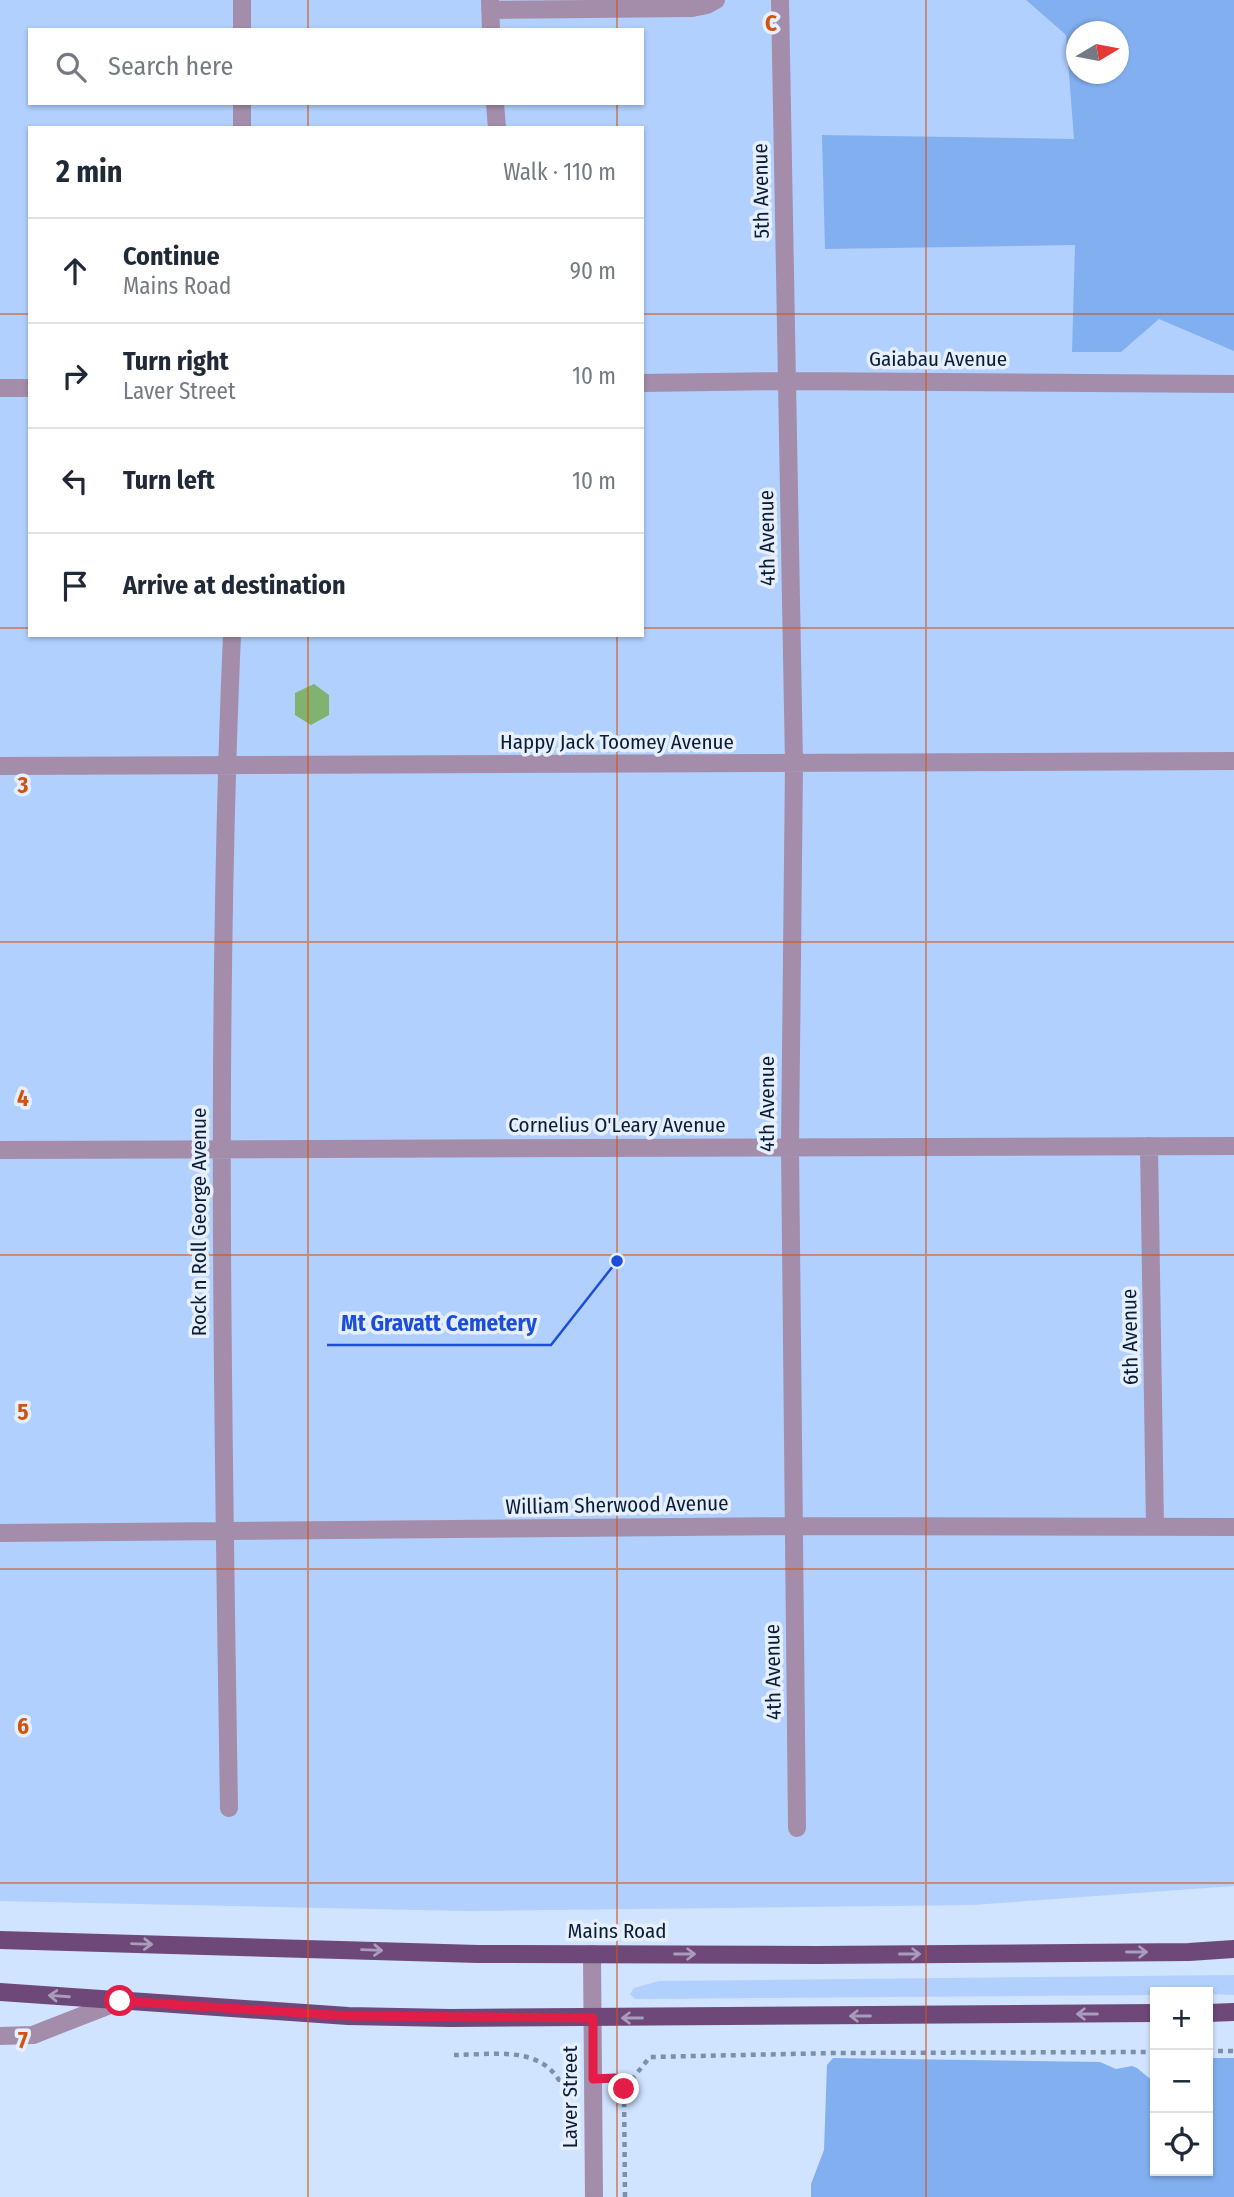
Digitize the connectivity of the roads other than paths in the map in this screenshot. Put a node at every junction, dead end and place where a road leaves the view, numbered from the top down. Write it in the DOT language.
graph roads {
  1 [pos="242,0"];
  2 [pos="716,0"];
  3 [pos="780,0"];
  4 [pos="490,5"];
  5 [pos="242,28"];
  6 [pos="491,28"];
  7 [pos="242,105"];
  8 [pos="495,105"];
  9 [pos="242,126"];
  10 [pos="497,126"];
  11 [pos="788,381"];
  12 [pos="644,383"];
  13 [pos="1234,384"];
  14 [pos="0,388"];
  15 [pos="28,388"];
  16 [pos="232,637"];
  17 [pos="1234,761"];
  18 [pos="794,764"];
  19 [pos="226,765"];
  20 [pos="0,766"];
  21 [pos="1149,1146"];
  22 [pos="1234,1146"];
  23 [pos="790,1147"];
  24 [pos="0,1150"];
  25 [pos="220,1150"];
  26 [pos="793,1526"];
  27 [pos="1155,1527"];
  28 [pos="1234,1527"];
  29 [pos="225,1532"];
  30 [pos="0,1534"];
  31 [pos="229,1808"];
  32 [pos="797,1828"];
  33 [pos="0,1940"];
  34 [pos="1234,1949"];
  35 [pos="592,1954"];
  36 [pos="0,1992"];
  37 [pos="120,2001"];
  38 [pos="1234,2012"];
  39 [pos="1150,2013"];
  40 [pos="1213,2013"];
  41 [pos="593,2018"];
  42 [pos="0,2036"];
  43 [pos="594,2197"];
  1 -- 5 [label="street"];
  2 -- 4 [label="street"];
  3 -- 11 [label="street, 5th Avenue"];
  4 -- 6 [label="street"];
  7 -- 9 [label="street"];
  8 -- 10 [label="street"];
  11 -- 12 [label="street, Gaiabau Avenue"];
  11 -- 13 [label="street, Gaiabau Avenue"];
  11 -- 18 [label="street, 4th Avenue"];
  14 -- 15 [label="street"];
  16 -- 19 [label="street, Rock n Roll George Avenue"];
  17 -- 18 [label="street, Happy Jack Toomey Avenue"];
  18 -- 19 [label="street, Happy Jack Toomey Avenue"];
  18 -- 23 [label="street, 4th Avenue"];
  19 -- 20 [label="street, Happy Jack Toomey Avenue"];
  19 -- 25 [label="street, Rock n Roll George Avenue"];
  21 -- 22 [label="street, Cornelius O'Leary Avenue"];
  21 -- 23 [label="street, Cornelius O'Leary Avenue"];
  21 -- 27 [label="street, 6th Avenue"];
  23 -- 25 [label="street, Cornelius O'Leary Avenue"];
  23 -- 26 [label="street, 4th Avenue"];
  24 -- 25 [label="street, Cornelius O'Leary Avenue"];
  25 -- 29 [label="street, Rock n Roll George Avenue"];
  26 -- 27 [label="street, William Sherwood Avenue"];
  26 -- 29 [label="street, William Sherwood Avenue"];
  26 -- 32 [label="street, 4th Avenue"];
  27 -- 28 [label="street, William Sherwood Avenue"];
  29 -- 30 [label="street, William Sherwood Avenue"];
  29 -- 31 [label="street, Rock n Roll George Avenue"];
  33 -- 35 [label="main road, Mains Road, one-way"];
  35 -- 34 [label="main road, Mains Road, one-way"];
  35 -- 41 [label="street, Laver Street"];
  37 -- 36 [label="main road, one-way"];
  37 -- 41 [label="main road"];
  37 -- 42 [label="street"];
  38 -- 40 [label="main road"];
  39 -- 41 [label="main road, one-way"];
  41 -- 43 [label="street, Laver Street"];
}
